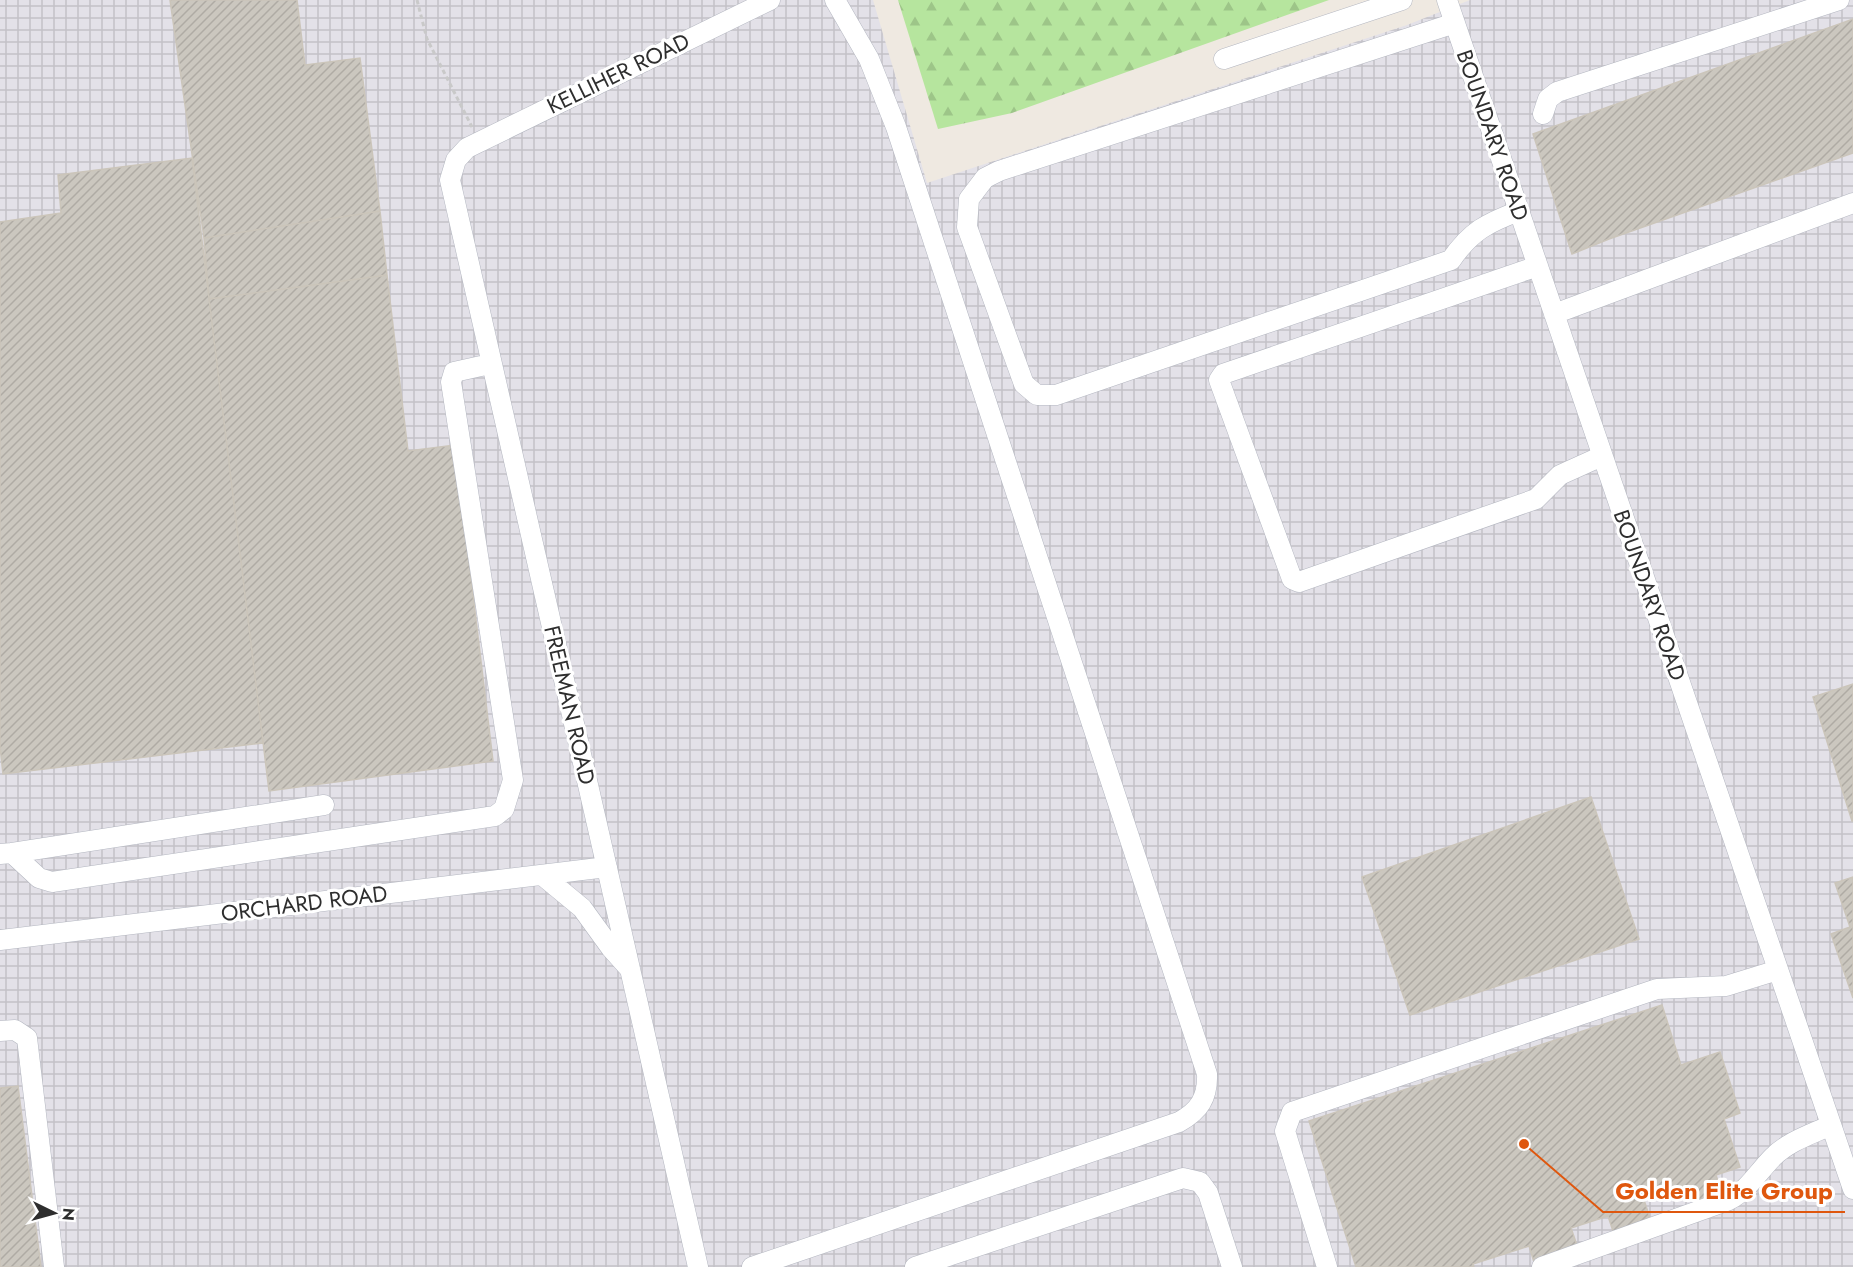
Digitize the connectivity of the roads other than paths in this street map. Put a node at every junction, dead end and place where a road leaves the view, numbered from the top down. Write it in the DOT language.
graph roads {
  1 [pos="835,0"];
  2 [pos="1401,0"];
  3 [pos="1447,0"];
  4 [pos="1839,0"];
  5 [pos="759,2"];
  6 [pos="1455,23"];
  7 [pos="1224,59"];
  8 [pos="1543,114"];
  9 [pos="473,145"];
  10 [pos="1853,203"];
  11 [pos="1519,211"];
  12 [pos="1538,266"];
  13 [pos="1554,314"];
  14 [pos="490,364"];
  15 [pos="1602,456"];
  16 [pos="324,805"];
  17 [pos="6,853"];
  18 [pos="607,867"];
  19 [pos="542,875"];
  20 [pos="0,940"];
  21 [pos="629,968"];
  22 [pos="1778,970"];
  23 [pos="0,1030"];
  24 [pos="1831,1125"];
  25 [pos="1853,1189"];
  26 [pos="54,1267"];
  27 [pos="698,1267"];
  28 [pos="752,1267"];
  29 [pos="915,1267"];
  30 [pos="1232,1267"];
  31 [pos="1327,1267"];
  32 [pos="1542,1267"];
  1 -- 28 [label="street"];
  2 -- 7 [label="street"];
  3 -- 6 [label="street, BOUNDARY ROAD"];
  4 -- 8 [label="street"];
  5 -- 9 [label="street, KELLIHER ROAD"];
  6 -- 11 [label="street, BOUNDARY ROAD"];
  6 -- 11 [label="street"];
  9 -- 14 [label="street, FREEMAN ROAD"];
  10 -- 13 [label="street"];
  11 -- 12 [label="street, BOUNDARY ROAD"];
  12 -- 13 [label="street, BOUNDARY ROAD"];
  12 -- 15 [label="street"];
  13 -- 15 [label="street, BOUNDARY ROAD"];
  14 -- 17 [label="street"];
  14 -- 18 [label="street, FREEMAN ROAD"];
  15 -- 22 [label="street, BOUNDARY ROAD"];
  16 -- 17 [label="street"];
  18 -- 19 [label="street, ORCHARD ROAD"];
  18 -- 21 [label="street, FREEMAN ROAD"];
  19 -- 20 [label="street, ORCHARD ROAD"];
  19 -- 21 [label="street"];
  21 -- 27 [label="street, FREEMAN ROAD"];
  22 -- 24 [label="street, BOUNDARY ROAD"];
  22 -- 31 [label="street"];
  23 -- 26 [label="street"];
  24 -- 25 [label="street, BOUNDARY ROAD"];
  24 -- 32 [label="street"];
  29 -- 30 [label="street"];
}
